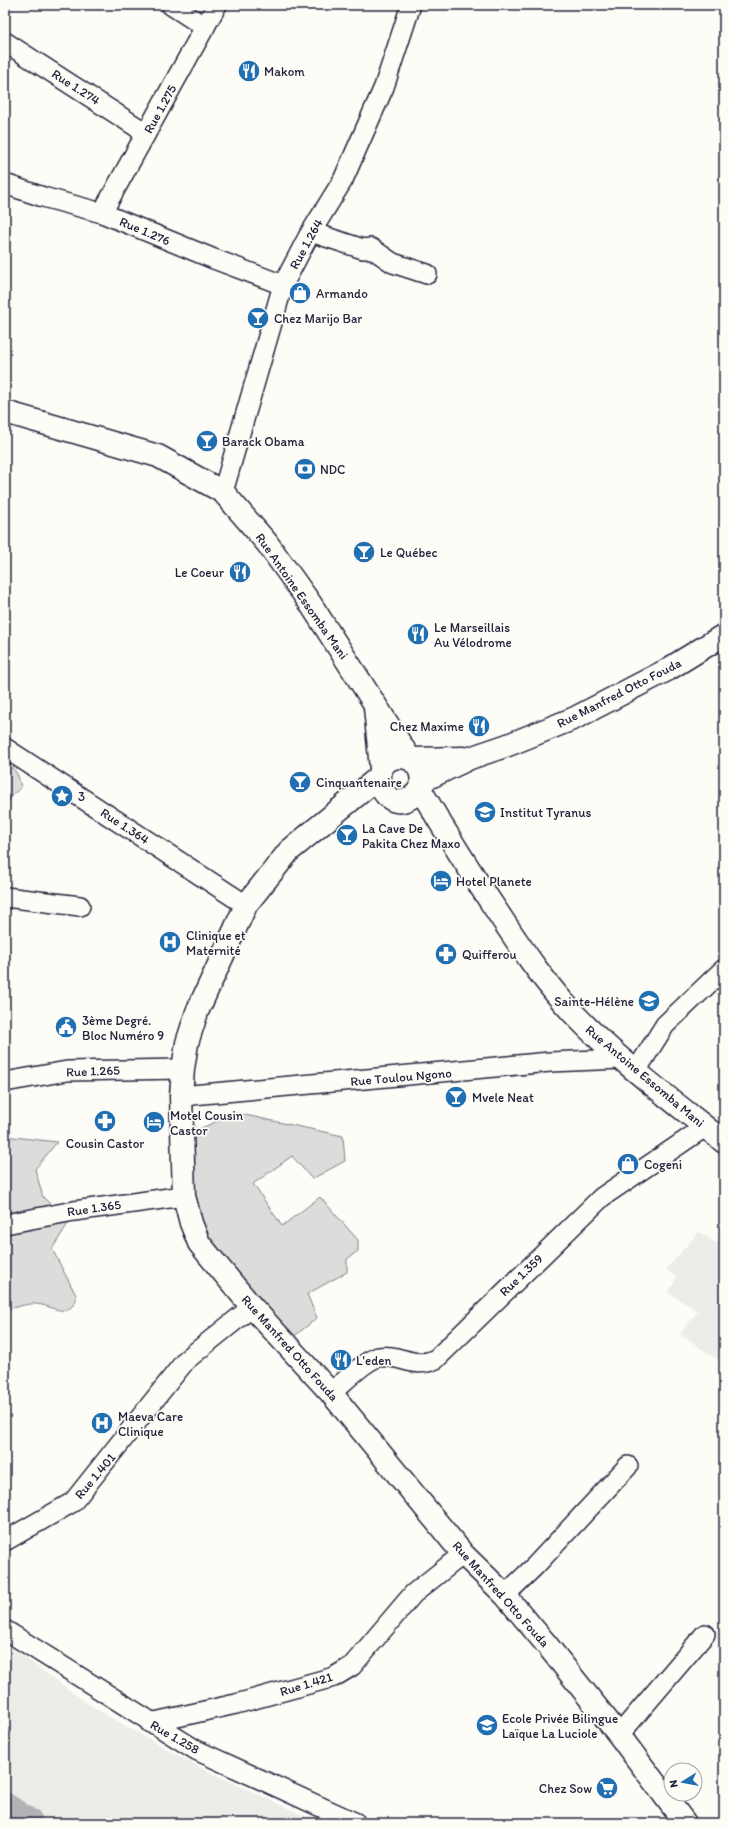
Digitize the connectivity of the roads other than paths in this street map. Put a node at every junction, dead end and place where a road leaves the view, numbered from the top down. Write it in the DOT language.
graph roads {
  1 [pos="171,5"];
  2 [pos="217,5"];
  3 [pos="411,5"];
  4 [pos="205,27"];
  5 [pos="5,42"];
  6 [pos="146,133"];
  7 [pos="5,184"];
  8 [pos="102,213"];
  9 [pos="311,232"];
  10 [pos="427,274"];
  11 [pos="284,284"];
  12 [pos="5,412"];
  13 [pos="223,492"];
  14 [pos="724,635"];
  15 [pos="375,704"];
  16 [pos="5,748"];
  17 [pos="470,758"];
  18 [pos="410,759"];
  19 [pos="380,773"];
  20 [pos="417,790"];
  21 [pos="388,796"];
  22 [pos="333,814"];
  23 [pos="5,897"];
  24 [pos="246,905"];
  25 [pos="80,906"];
  26 [pos="724,969"];
  27 [pos="628,1065"];
  28 [pos="183,1069"];
  29 [pos="5,1082"];
  30 [pos="181,1096"];
  31 [pos="705,1127"];
  32 [pos="724,1142"];
  33 [pos="184,1196"];
  34 [pos="5,1224"];
  35 [pos="252,1307"];
  36 [pos="331,1393"];
  37 [pos="628,1466"];
  38 [pos="5,1541"];
  39 [pos="463,1554"];
  40 [pos="505,1595"];
  41 [pos="5,1630"];
  42 [pos="705,1634"];
  43 [pos="150,1723"];
  44 [pos="619,1735"];
  45 [pos="356,1823"];
  46 [pos="685,1823"];
  1 -- 4 [label="street"];
  2 -- 4 [label="street, Rue 1.275"];
  3 -- 9 [label="street, Rue 1.264"];
  4 -- 6 [label="street, Rue 1.275"];
  5 -- 6 [label="street, Rue 1.274"];
  6 -- 8 [label="street, Rue 1.275"];
  7 -- 8 [label="street, Rue 1.276"];
  8 -- 11 [label="street, Rue 1.276"];
  9 -- 10 [label="street"];
  9 -- 11 [label="street, Rue 1.264"];
  11 -- 13 [label="street, Rue 1.264"];
  12 -- 13 [label="street, Rue Antoine Essomba Mani"];
  13 -- 15 [label="street, Rue Antoine Essomba Mani"];
  14 -- 17 [label="street, Rue Manfred Otto Fouda"];
  15 -- 18 [label="street, Rue Antoine Essomba Mani"];
  15 -- 19 [label="street"];
  16 -- 24 [label="street, Rue 1.364"];
  17 -- 18 [label="street"];
  17 -- 20 [label="street, Rue Manfred Otto Fouda"];
  18 -- 19 [label="street"];
  18 -- 20 [label="street"];
  19 -- 21 [label="street"];
  19 -- 22 [label="street, Rue Manfred Otto Fouda"];
  20 -- 21 [label="street"];
  20 -- 27 [label="street, Rue Antoine Essomba Mani"];
  21 -- 22 [label="street"];
  22 -- 24 [label="street, Rue Manfred Otto Fouda"];
  23 -- 25 [label="street"];
  24 -- 28 [label="street, Rue Manfred Otto Fouda"];
  26 -- 27 [label="street"];
  27 -- 30 [label="street, Rue Toulou Ngono"];
  27 -- 31 [label="street, Rue Antoine Essomba Mani"];
  28 -- 29 [label="street, Rue 1.265"];
  28 -- 30 [label="street, Rue Manfred Otto Fouda"];
  30 -- 33 [label="street, Rue Manfred Otto Fouda"];
  31 -- 32 [label="street, Rue Antoine Essomba Mani"];
  31 -- 36 [label="street, Rue 1.359"];
  33 -- 34 [label="street, Rue 1.365"];
  33 -- 35 [label="street, Rue Manfred Otto Fouda"];
  35 -- 36 [label="street, Rue Manfred Otto Fouda"];
  35 -- 38 [label="street, Rue 1.401"];
  36 -- 39 [label="street, Rue Manfred Otto Fouda"];
  37 -- 40 [label="street"];
  39 -- 40 [label="street, Rue Manfred Otto Fouda"];
  39 -- 43 [label="street, Rue 1.421"];
  40 -- 44 [label="street, Rue Manfred Otto Fouda"];
  41 -- 43 [label="street, Rue 1.258"];
  42 -- 44 [label="street"];
  43 -- 45 [label="street, Rue 1.258"];
  44 -- 46 [label="street, Rue Manfred Otto Fouda"];
}
